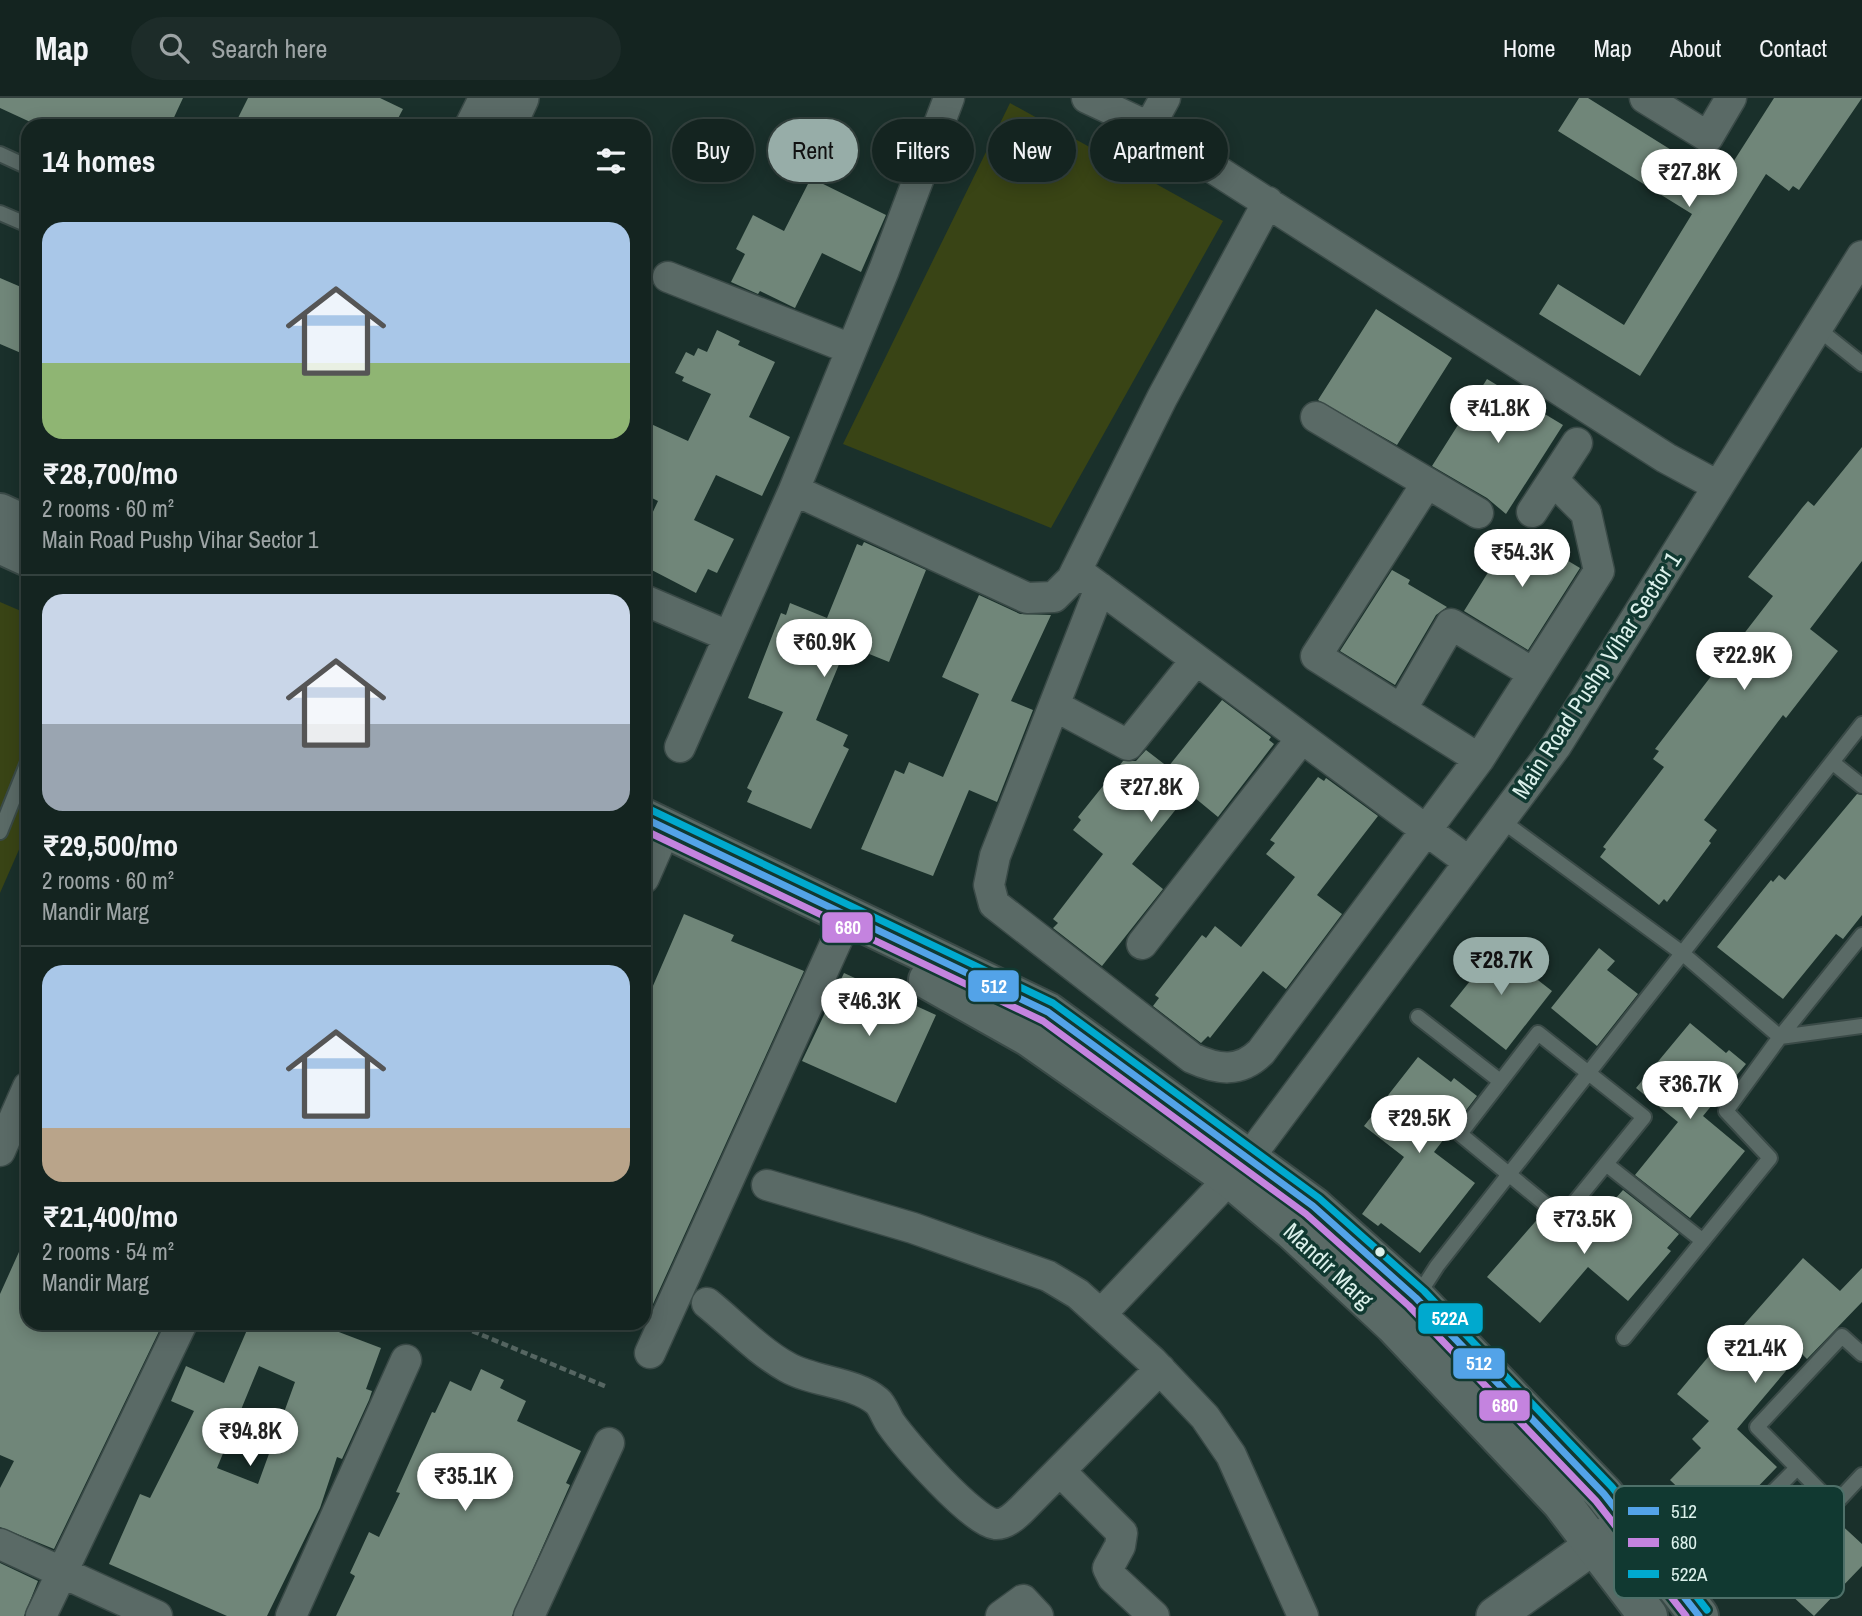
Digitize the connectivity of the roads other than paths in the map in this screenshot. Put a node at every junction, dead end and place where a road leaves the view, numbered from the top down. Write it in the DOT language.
graph roads {
  1 [pos="949,98"];
  2 [pos="1087,98"];
  3 [pos="1165,98"];
  4 [pos="1646,98"];
  5 [pos="1731,98"];
  6 [pos="1132,119"];
  7 [pos="1153,119"];
  8 [pos="0,154"];
  9 [pos="21,164"];
  10 [pos="1228,177"];
  11 [pos="1268,202"];
  12 [pos="0,213"];
  13 [pos="21,222"];
  14 [pos="1862,256"];
  15 [pos="668,277"];
  16 [pos="1817,328"];
  17 [pos="851,349"];
  18 [pos="1862,364"];
  19 [pos="1316,417"];
  20 [pos="1577,443"];
  21 [pos="1553,480"];
  22 [pos="1427,483"];
  23 [pos="1718,486"];
  24 [pos="794,490"];
  25 [pos="1532,512"];
  26 [pos="0,513"];
  27 [pos="1478,513"];
  28 [pos="21,523"];
  29 [pos="0,544"];
  30 [pos="21,554"];
  31 [pos="1076,570"];
  32 [pos="1100,588"];
  33 [pos="651,603"];
  34 [pos="728,636"];
  35 [pos="1196,660"];
  36 [pos="1533,673"];
  37 [pos="1055,706"];
  38 [pos="1401,710"];
  39 [pos="1862,724"];
  40 [pos="1302,738"];
  41 [pos="680,747"];
  42 [pos="1479,759"];
  43 [pos="1832,762"];
  44 [pos="21,780"];
  45 [pos="1862,786"];
  46 [pos="1501,820"];
  47 [pos="1428,831"];
  48 [pos="0,832"];
  49 [pos="651,847"];
  50 [pos="651,847"];
  51 [pos="1469,862"];
  52 [pos="841,931"];
  53 [pos="1862,935"];
  54 [pos="1142,944"];
  55 [pos="1682,953"];
  56 [pos="1418,1017"];
  57 [pos="1862,1026"];
  58 [pos="1780,1037"];
  59 [pos="1589,1072"];
  60 [pos="1500,1081"];
  61 [pos="21,1103"];
  62 [pos="0,1151"];
  63 [pos="1606,1164"];
  64 [pos="1240,1169"];
  65 [pos="1509,1174"];
  66 [pos="767,1185"];
  67 [pos="1703,1241"];
  68 [pos="1416,1298"];
  69 [pos="707,1303"];
  70 [pos="1102,1313"];
  71 [pos="179,1330"];
  72 [pos="1624,1338"];
  73 [pos="650,1353"];
  74 [pos="1862,1354"];
  75 [pos="406,1360"];
  76 [pos="1160,1369"];
  77 [pos="609,1443"];
  78 [pos="1797,1468"];
  79 [pos="1060,1471"];
  80 [pos="1862,1475"];
  81 [pos="1779,1486"];
  82 [pos="1815,1486"];
  83 [pos="1844,1494"];
  84 [pos="1614,1506"];
  85 [pos="1614,1530"];
  86 [pos="0,1544"];
  87 [pos="1595,1544"];
  88 [pos="1614,1570"];
  89 [pos="62,1573"];
  90 [pos="1635,1598"];
  91 [pos="1685,1598"];
  92 [pos="41,1616"];
  93 [pos="157,1616"];
  94 [pos="291,1616"];
  95 [pos="529,1616"];
  96 [pos="1001,1616"];
  97 [pos="1038,1616"];
  98 [pos="1153,1616"];
  99 [pos="1303,1616"];
  100 [pos="1495,1616"];
  101 [pos="1648,1616"];
  102 [pos="1699,1616"];
  1 -- 17 [label="street"];
  2 -- 6 [label="street"];
  3 -- 7 [label="street"];
  4 -- 5 [label="street"];
  8 -- 9 [label="lane"];
  10 -- 11 [label="street"];
  11 -- 23 [label="street"];
  11 -- 31 [label="street"];
  12 -- 13 [label="lane"];
  14 -- 16 [label="street, Main Road Pushp Vihar Sector 1"];
  15 -- 17 [label="street"];
  16 -- 18 [label="lane"];
  16 -- 23 [label="street, Main Road Pushp Vihar Sector 1"];
  17 -- 24 [label="street"];
  19 -- 22 [label="street"];
  20 -- 21 [label="street"];
  21 -- 25 [label="street"];
  21 -- 36 [label="street"];
  22 -- 27 [label="street"];
  22 -- 38 [label="street"];
  23 -- 46 [label="street, Main Road Pushp Vihar Sector 1"];
  24 -- 31 [label="street"];
  24 -- 34 [label="street"];
  26 -- 28 [label="main road"];
  29 -- 30 [label="main road"];
  31 -- 32 [label="street"];
  32 -- 35 [label="street"];
  32 -- 37 [label="street"];
  33 -- 34 [label="street"];
  34 -- 41 [label="street"];
  35 -- 37 [label="street"];
  35 -- 40 [label="street"];
  36 -- 38 [label="street"];
  36 -- 42 [label="street"];
  37 -- 47 [label="street"];
  38 -- 42 [label="street"];
  39 -- 43 [label="lane"];
  40 -- 47 [label="street"];
  40 -- 54 [label="street"];
  42 -- 47 [label="street"];
  43 -- 45 [label="lane"];
  43 -- 55 [label="lane"];
  44 -- 48 [label="lane"];
  46 -- 51 [label="street, Main Road Pushp Vihar Sector 1"];
  46 -- 55 [label="lane"];
  47 -- 51 [label="street"];
  49 -- 52 [label="main road, Mandir Marg"];
  50 -- 64 [label="main road, Mandir Marg"];
  51 -- 64 [label="street, Main Road Pushp Vihar Sector 1"];
  52 -- 64 [label="main road, Mandir Marg"];
  52 -- 73 [label="street"];
  53 -- 58 [label="lane"];
  55 -- 58 [label="lane"];
  55 -- 59 [label="lane"];
  56 -- 60 [label="lane"];
  57 -- 58 [label="lane"];
  58 -- 67 [label="lane"];
  59 -- 60 [label="lane"];
  59 -- 63 [label="lane"];
  59 -- 65 [label="lane"];
  60 -- 65 [label="lane"];
  61 -- 62 [label="street"];
  63 -- 65 [label="lane"];
  63 -- 67 [label="lane"];
  64 -- 68 [label="main road, Mandir Marg"];
  64 -- 70 [label="street, Main Road Pushp Vihar Sector 1"];
  64 -- 87 [label="main road, Mandir Marg"];
  65 -- 68 [label="lane"];
  66 -- 70 [label="street"];
  67 -- 72 [label="lane"];
  68 -- 84 [label="main road, Mandir Marg"];
  69 -- 79 [label="street"];
  70 -- 76 [label="street"];
  71 -- 89 [label="street"];
  74 -- 78 [label="lane"];
  75 -- 94 [label="street"];
  76 -- 79 [label="street"];
  76 -- 99 [label="street"];
  77 -- 95 [label="street"];
  78 -- 81 [label="lane"];
  78 -- 82 [label="lane"];
  79 -- 98 [label="street"];
  80 -- 83 [label="lane"];
  85 -- 87 [label="street"];
  86 -- 89 [label="street"];
  87 -- 88 [label="main road, Mandir Marg"];
  87 -- 100 [label="street"];
  89 -- 92 [label="street"];
  89 -- 93 [label="street"];
  90 -- 101 [label="main road, Mandir Marg"];
  91 -- 102 [label="main road, Mandir Marg"];
  96 -- 97 [label="street"];
}
